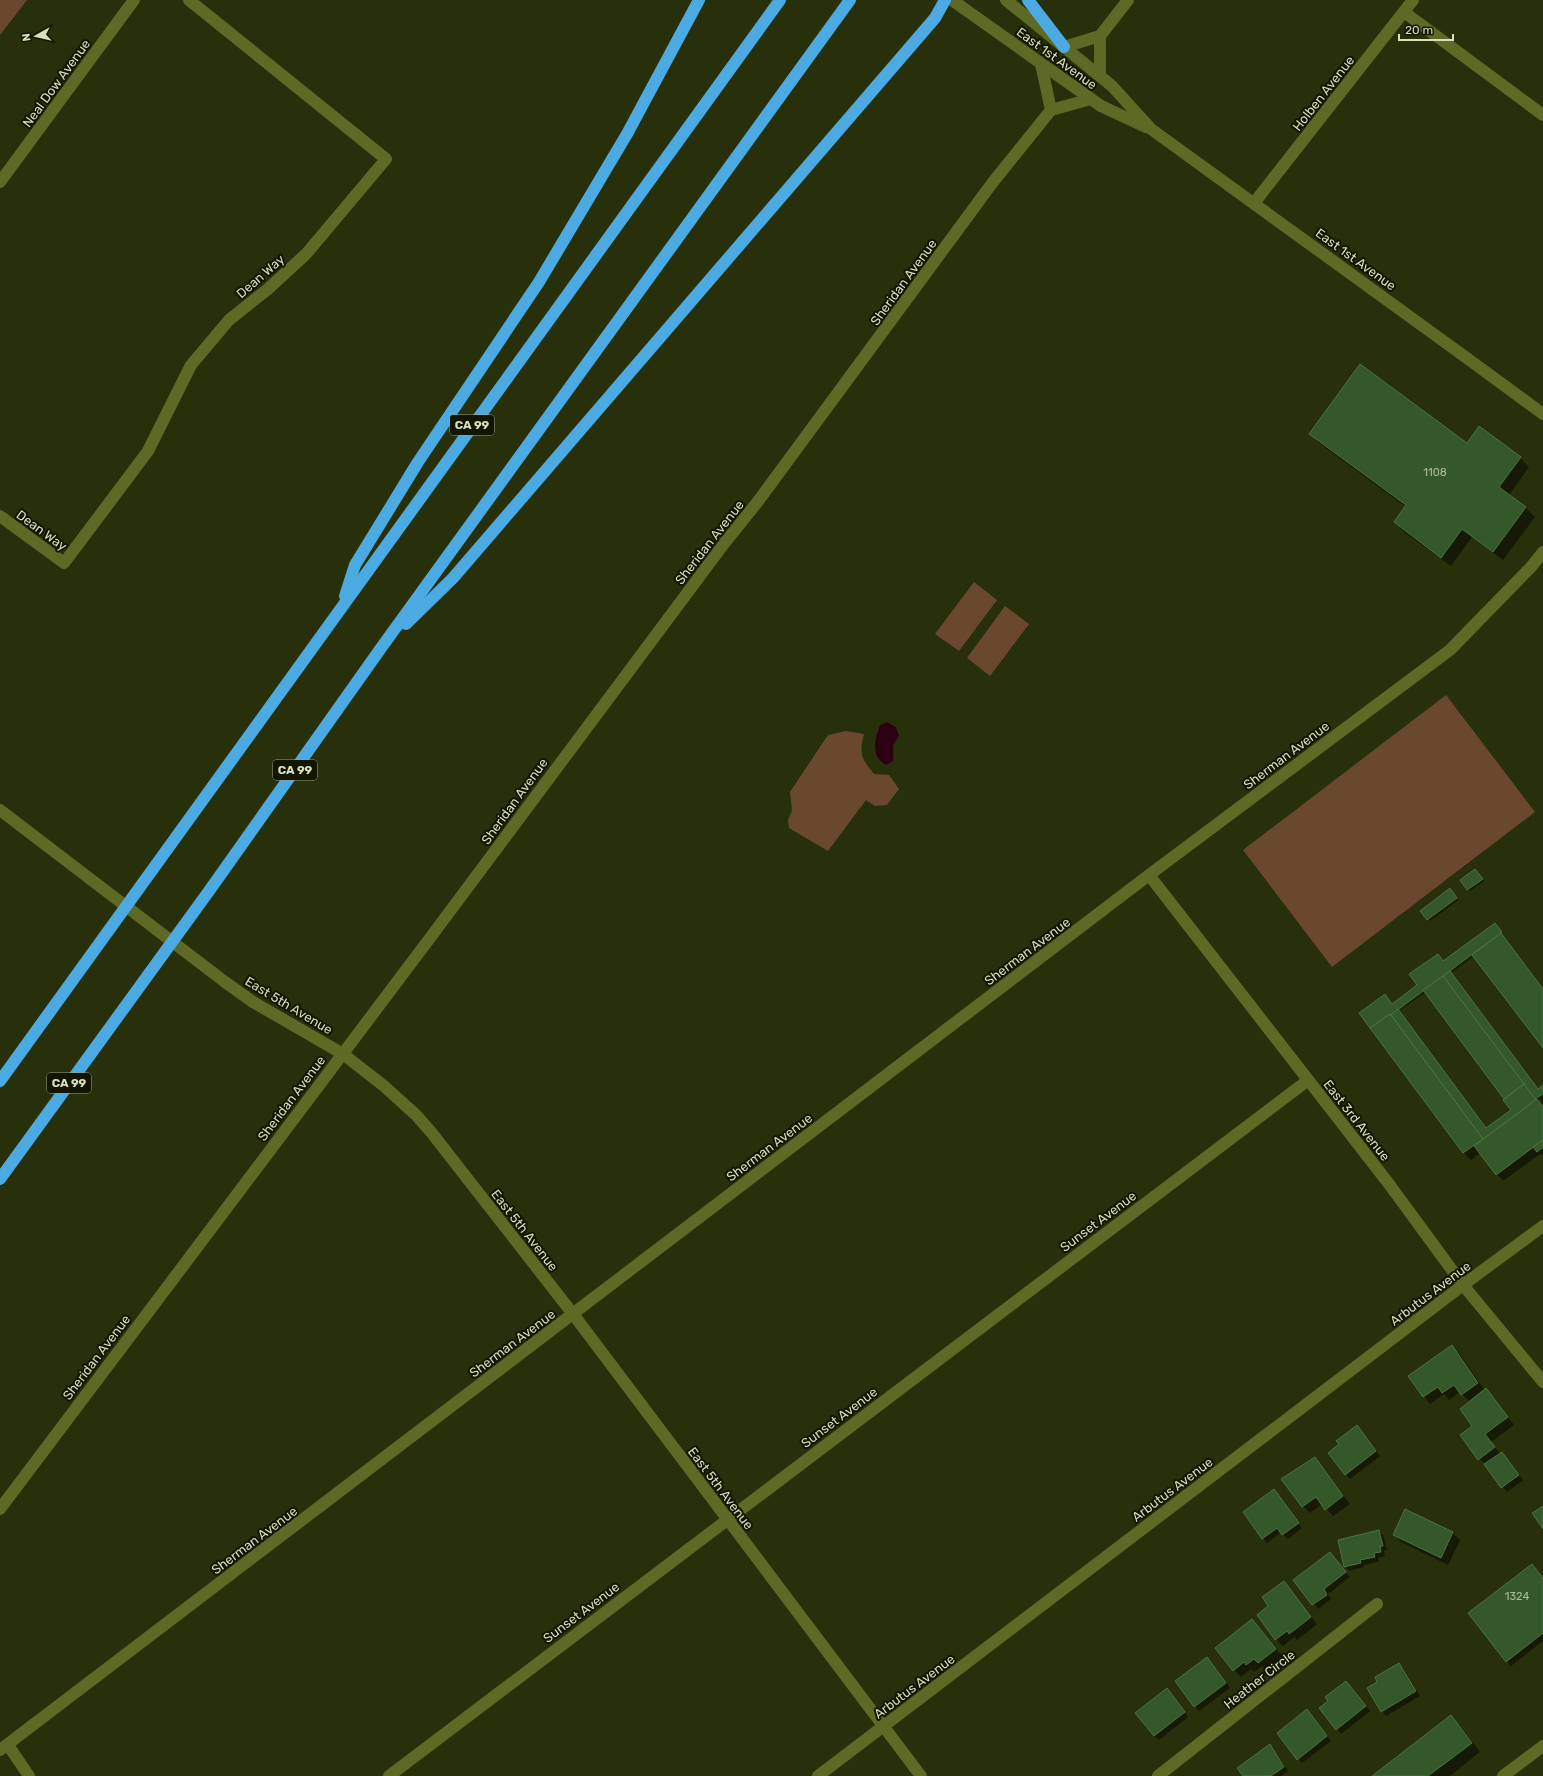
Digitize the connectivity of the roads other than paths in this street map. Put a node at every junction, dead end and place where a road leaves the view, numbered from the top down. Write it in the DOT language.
graph roads {
  1 [pos="134,0"];
  2 [pos="190,0"];
  3 [pos="699,0"];
  4 [pos="780,0"];
  5 [pos="945,0"];
  6 [pos="952,0"];
  7 [pos="1006,0"];
  8 [pos="1028,0"];
  9 [pos="1128,0"];
  10 [pos="1413,0"];
  11 [pos="847,5"];
  12 [pos="1404,12"];
  13 [pos="1100,36"];
  14 [pos="1064,47"];
  15 [pos="1041,64"];
  16 [pos="1100,76"];
  17 [pos="1091,99"];
  18 [pos="1051,110"];
  19 [pos="1543,115"];
  20 [pos="1151,129"];
  21 [pos="0,182"];
  22 [pos="1254,203"];
  23 [pos="1543,414"];
  24 [pos="0,516"];
  25 [pos="1543,552"];
  26 [pos="343,605"];
  27 [pos="381,648"];
  28 [pos="0,810"];
  29 [pos="1149,875"];
  30 [pos="343,1054"];
  31 [pos="0,1081"];
  32 [pos="1307,1081"];
  33 [pos="0,1179"];
  34 [pos="1543,1226"];
  35 [pos="1463,1285"];
  36 [pos="573,1314"];
  37 [pos="1543,1382"];
  38 [pos="0,1509"];
  39 [pos="727,1519"];
  40 [pos="1377,1604"];
  41 [pos="883,1727"];
  42 [pos="1543,1746"];
  43 [pos="4,1748"];
  44 [pos="29,1776"];
  45 [pos="389,1776"];
  46 [pos="818,1776"];
  47 [pos="921,1776"];
  48 [pos="1158,1776"];
  49 [pos="1503,1776"];
  1 -- 21 [label="street, Neal Dow Avenue"];
  2 -- 24 [label="street, Dean Way"];
  3 -- 26 [label="highway"];
  4 -- 26 [label="highway, CA 99"];
  5 -- 27 [label="highway"];
  6 -- 15 [label="street, East 1st Avenue"];
  7 -- 14 [label="street, East 1st Avenue"];
  8 -- 14 [label="highway"];
  9 -- 13 [label="street"];
  10 -- 12 [label="street, Holben Avenue"];
  11 -- 27 [label="highway, CA 99"];
  12 -- 19 [label="street"];
  12 -- 22 [label="street, Holben Avenue"];
  13 -- 14 [label="street"];
  13 -- 16 [label="street"];
  14 -- 16 [label="street, East 1st Avenue"];
  15 -- 17 [label="street, East 1st Avenue"];
  15 -- 18 [label="street"];
  16 -- 20 [label="street, East 1st Avenue"];
  17 -- 18 [label="street"];
  17 -- 20 [label="street, East 1st Avenue"];
  18 -- 30 [label="street, Sheridan Avenue"];
  20 -- 22 [label="street, East 1st Avenue"];
  22 -- 23 [label="street, East 1st Avenue"];
  25 -- 29 [label="street, Sherman Avenue"];
  26 -- 31 [label="highway, CA 99"];
  27 -- 33 [label="highway, CA 99"];
  28 -- 30 [label="street, East 5th Avenue"];
  29 -- 32 [label="street, East 3rd Avenue"];
  29 -- 36 [label="street, Sherman Avenue"];
  30 -- 36 [label="street, East 5th Avenue"];
  30 -- 38 [label="street, Sheridan Avenue"];
  32 -- 35 [label="street, East 3rd Avenue"];
  32 -- 39 [label="street, Sunset Avenue"];
  34 -- 35 [label="street, Arbutus Avenue"];
  35 -- 37 [label="street, East 3rd Avenue"];
  35 -- 41 [label="street, Arbutus Avenue"];
  36 -- 39 [label="street, East 5th Avenue"];
  36 -- 43 [label="street, Sherman Avenue"];
  39 -- 41 [label="street, East 5th Avenue"];
  39 -- 45 [label="street, Sunset Avenue"];
  40 -- 48 [label="street, Heather Circle"];
  41 -- 46 [label="street, Arbutus Avenue"];
  41 -- 47 [label="street, East 5th Avenue"];
  42 -- 49 [label="street"];
  43 -- 44 [label="street"];
}
